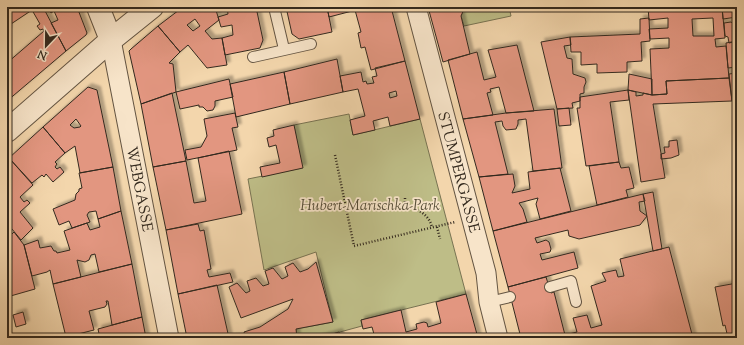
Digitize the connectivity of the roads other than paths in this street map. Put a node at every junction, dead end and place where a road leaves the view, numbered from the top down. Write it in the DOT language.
graph roads {
  1 [pos="98,7"];
  2 [pos="152,7"];
  3 [pos="274,7"];
  4 [pos="416,7"];
  5 [pos="111,40"];
  6 [pos="311,44"];
  7 [pos="284,49"];
  8 [pos="253,56"];
  9 [pos="7,130"];
  10 [pos="550,287"];
  11 [pos="510,297"];
  12 [pos="489,302"];
  13 [pos="576,302"];
  14 [pos="169,338"];
  15 [pos="498,338"];
  1 -- 5 [label="street"];
  2 -- 5 [label="street"];
  3 -- 7 [label="lane"];
  4 -- 12 [label="street, STUMPERGASSE"];
  5 -- 9 [label="street"];
  5 -- 14 [label="street, WEBGASSE"];
  6 -- 7 [label="lane"];
  7 -- 8 [label="lane"];
  10 -- 13 [label="lane"];
  11 -- 12 [label="lane"];
  12 -- 15 [label="street, STUMPERGASSE"];
}
